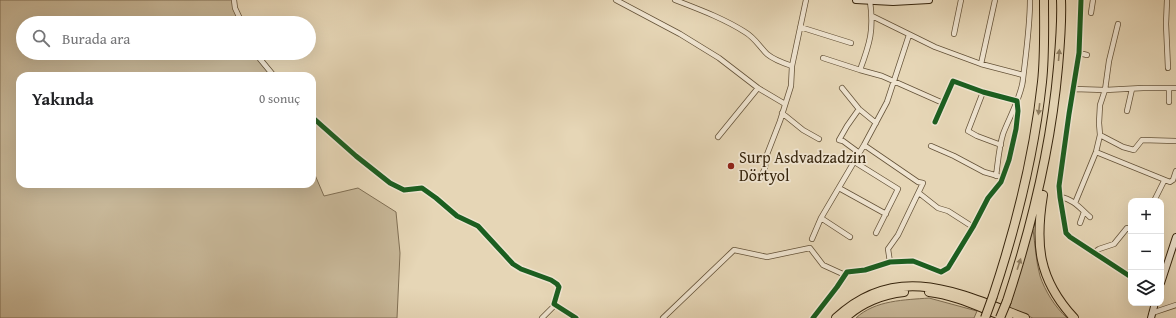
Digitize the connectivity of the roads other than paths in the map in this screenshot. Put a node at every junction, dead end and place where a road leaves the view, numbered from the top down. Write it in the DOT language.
graph roads {
  1 [pos="234,0"];
  2 [pos="616,0"];
  3 [pos="675,0"];
  4 [pos="806,0"];
  5 [pos="856,0"];
  6 [pos="929,0"];
  7 [pos="961,0"];
  8 [pos="995,0"];
  9 [pos="1030,0"];
  10 [pos="1044,0"];
  11 [pos="1061,0"];
  12 [pos="1081,0"];
  13 [pos="1093,0"];
  14 [pos="1168,0"];
  15 [pos="870,1"];
  16 [pos="1091,13"];
  17 [pos="239,16"];
  18 [pos="872,16"];
  19 [pos="1118,24"];
  20 [pos="800,27"];
  21 [pos="954,34"];
  22 [pos="909,36"];
  23 [pos="851,43"];
  24 [pos="1079,53"];
  25 [pos="1087,55"];
  26 [pos="824,58"];
  27 [pos="261,60"];
  28 [pos="982,64"];
  29 [pos="792,66"];
  30 [pos="1168,68"];
  31 [pos="860,70"];
  32 [pos="271,72"];
  33 [pos="1023,75"];
  34 [pos="894,80"];
  35 [pos="1057,82"];
  36 [pos="758,88"];
  37 [pos="842,88"];
  38 [pos="1074,88"];
  39 [pos="1132,88"];
  40 [pos="1169,88"];
  41 [pos="1176,88"];
  42 [pos="1105,90"];
  43 [pos="983,92"];
  44 [pos="1017,101"];
  45 [pos="1169,102"];
  46 [pos="943,103"];
  47 [pos="785,104"];
  48 [pos="859,109"];
  49 [pos="1127,111"];
  50 [pos="782,112"];
  51 [pos="316,121"];
  52 [pos="934,122"];
  53 [pos="876,123"];
  54 [pos="1100,135"];
  55 [pos="718,137"];
  56 [pos="819,139"];
  57 [pos="1176,141"];
  58 [pos="864,145"];
  59 [pos="1001,145"];
  60 [pos="931,146"];
  61 [pos="858,152"];
  62 [pos="1096,152"];
  63 [pos="853,161"];
  64 [pos="1176,171"];
  65 [pos="996,176"];
  66 [pos="1003,176"];
  67 [pos="760,179"];
  68 [pos="1164,181"];
  69 [pos="839,188"];
  70 [pos="919,193"];
  71 [pos="1060,197"];
  72 [pos="1156,198"];
  73 [pos="1075,203"];
  74 [pos="1084,212"];
  75 [pos="886,214"];
  76 [pos="1090,217"];
  77 [pos="821,218"];
  78 [pos="1080,223"];
  79 [pos="973,227"];
  80 [pos="1128,228"];
  81 [pos="876,233"];
  82 [pos="850,237"];
  83 [pos="1176,237"];
  84 [pos="812,239"];
  85 [pos="1094,253"];
  86 [pos="890,262"];
  87 [pos="1164,274"];
  88 [pos="845,275"];
  89 [pos="1128,275"];
  90 [pos="554,304"];
  91 [pos="1176,305"];
  92 [pos="1154,306"];
  93 [pos="1152,316"];
  94 [pos="542,318"];
  95 [pos="576,318"];
  96 [pos="663,318"];
  97 [pos="813,318"];
  98 [pos="836,318"];
  99 [pos="845,318"];
  100 [pos="985,318"];
  101 [pos="1000,318"];
  102 [pos="1008,318"];
  103 [pos="1025,318"];
  104 [pos="1074,318"];
  1 -- 17 [label="street"];
  2 -- 36 [label="street"];
  3 -- 29 [label="street"];
  4 -- 20 [label="street"];
  5 -- 15 [label="street"];
  6 -- 15 [label="street"];
  7 -- 21 [label="street"];
  8 -- 28 [label="street"];
  9 -- 33 [label="street"];
  10 -- 100 [label="highway, one-way, bridge"];
  35 -- 11 [label="highway, one-way"];
  12 -- 24 [label="street"];
  13 -- 16 [label="street"];
  14 -- 30 [label="street"];
  15 -- 18 [label="street"];
  18 -- 22 [label="street"];
  18 -- 31 [label="street"];
  19 -- 42 [label="street"];
  20 -- 23 [label="street"];
  20 -- 29 [label="street"];
  22 -- 28 [label="street"];
  22 -- 34 [label="street"];
  24 -- 25 [label="street"];
  24 -- 38 [label="street"];
  26 -- 31 [label="street"];
  27 -- 32 [label="street"];
  28 -- 33 [label="street"];
  29 -- 47 [label="street"];
  31 -- 34 [label="street"];
  33 -- 44 [label="street"];
  34 -- 46 [label="street"];
  34 -- 53 [label="street"];
  101 -- 35 [label="highway, one-way, bridge"];
  35 -- 104 [label="highway"];
  36 -- 47 [label="street"];
  36 -- 55 [label="street"];
  37 -- 48 [label="street"];
  38 -- 42 [label="street"];
  38 -- 71 [label="street"];
  39 -- 40 [label="street"];
  39 -- 42 [label="street"];
  39 -- 49 [label="street"];
  40 -- 41 [label="street"];
  40 -- 45 [label="street"];
  42 -- 54 [label="street"];
  43 -- 44 [label="street"];
  43 -- 46 [label="street"];
  43 -- 59 [label="street"];
  44 -- 59 [label="street"];
  44 -- 66 [label="street"];
  46 -- 52 [label="street"];
  47 -- 50 [label="street"];
  48 -- 53 [label="street"];
  48 -- 61 [label="street"];
  50 -- 56 [label="street"];
  50 -- 67 [label="street"];
  51 -- 90 [label="street"];
  53 -- 58 [label="street"];
  54 -- 57 [label="street"];
  54 -- 62 [label="street"];
  58 -- 61 [label="street"];
  58 -- 70 [label="street"];
  59 -- 65 [label="street"];
  60 -- 65 [label="street"];
  61 -- 63 [label="street"];
  62 -- 68 [label="street"];
  62 -- 73 [label="street"];
  63 -- 69 [label="street"];
  63 -- 75 [label="street"];
  64 -- 68 [label="street"];
  65 -- 66 [label="street"];
  66 -- 79 [label="street"];
  68 -- 72 [label="street"];
  69 -- 75 [label="street"];
  69 -- 77 [label="street"];
  70 -- 79 [label="street"];
  70 -- 86 [label="street"];
  71 -- 73 [label="street"];
  71 -- 85 [label="street"];
  73 -- 74 [label="street"];
  74 -- 76 [label="street"];
  74 -- 78 [label="street"];
  75 -- 81 [label="street"];
  77 -- 82 [label="street"];
  77 -- 84 [label="street"];
  79 -- 86 [label="street"];
  80 -- 85 [label="street"];
  83 -- 87 [label="street"];
  85 -- 89 [label="street"];
  86 -- 88 [label="street"];
  88 -- 96 [label="street"];
  88 -- 97 [label="street"];
  90 -- 94 [label="street"];
  90 -- 95 [label="street"];
  91 -- 93 [label="street"];
  92 -- 93 [label="street"];
  98 -- 103 [label="highway"];
  99 -- 102 [label="highway"];
}
